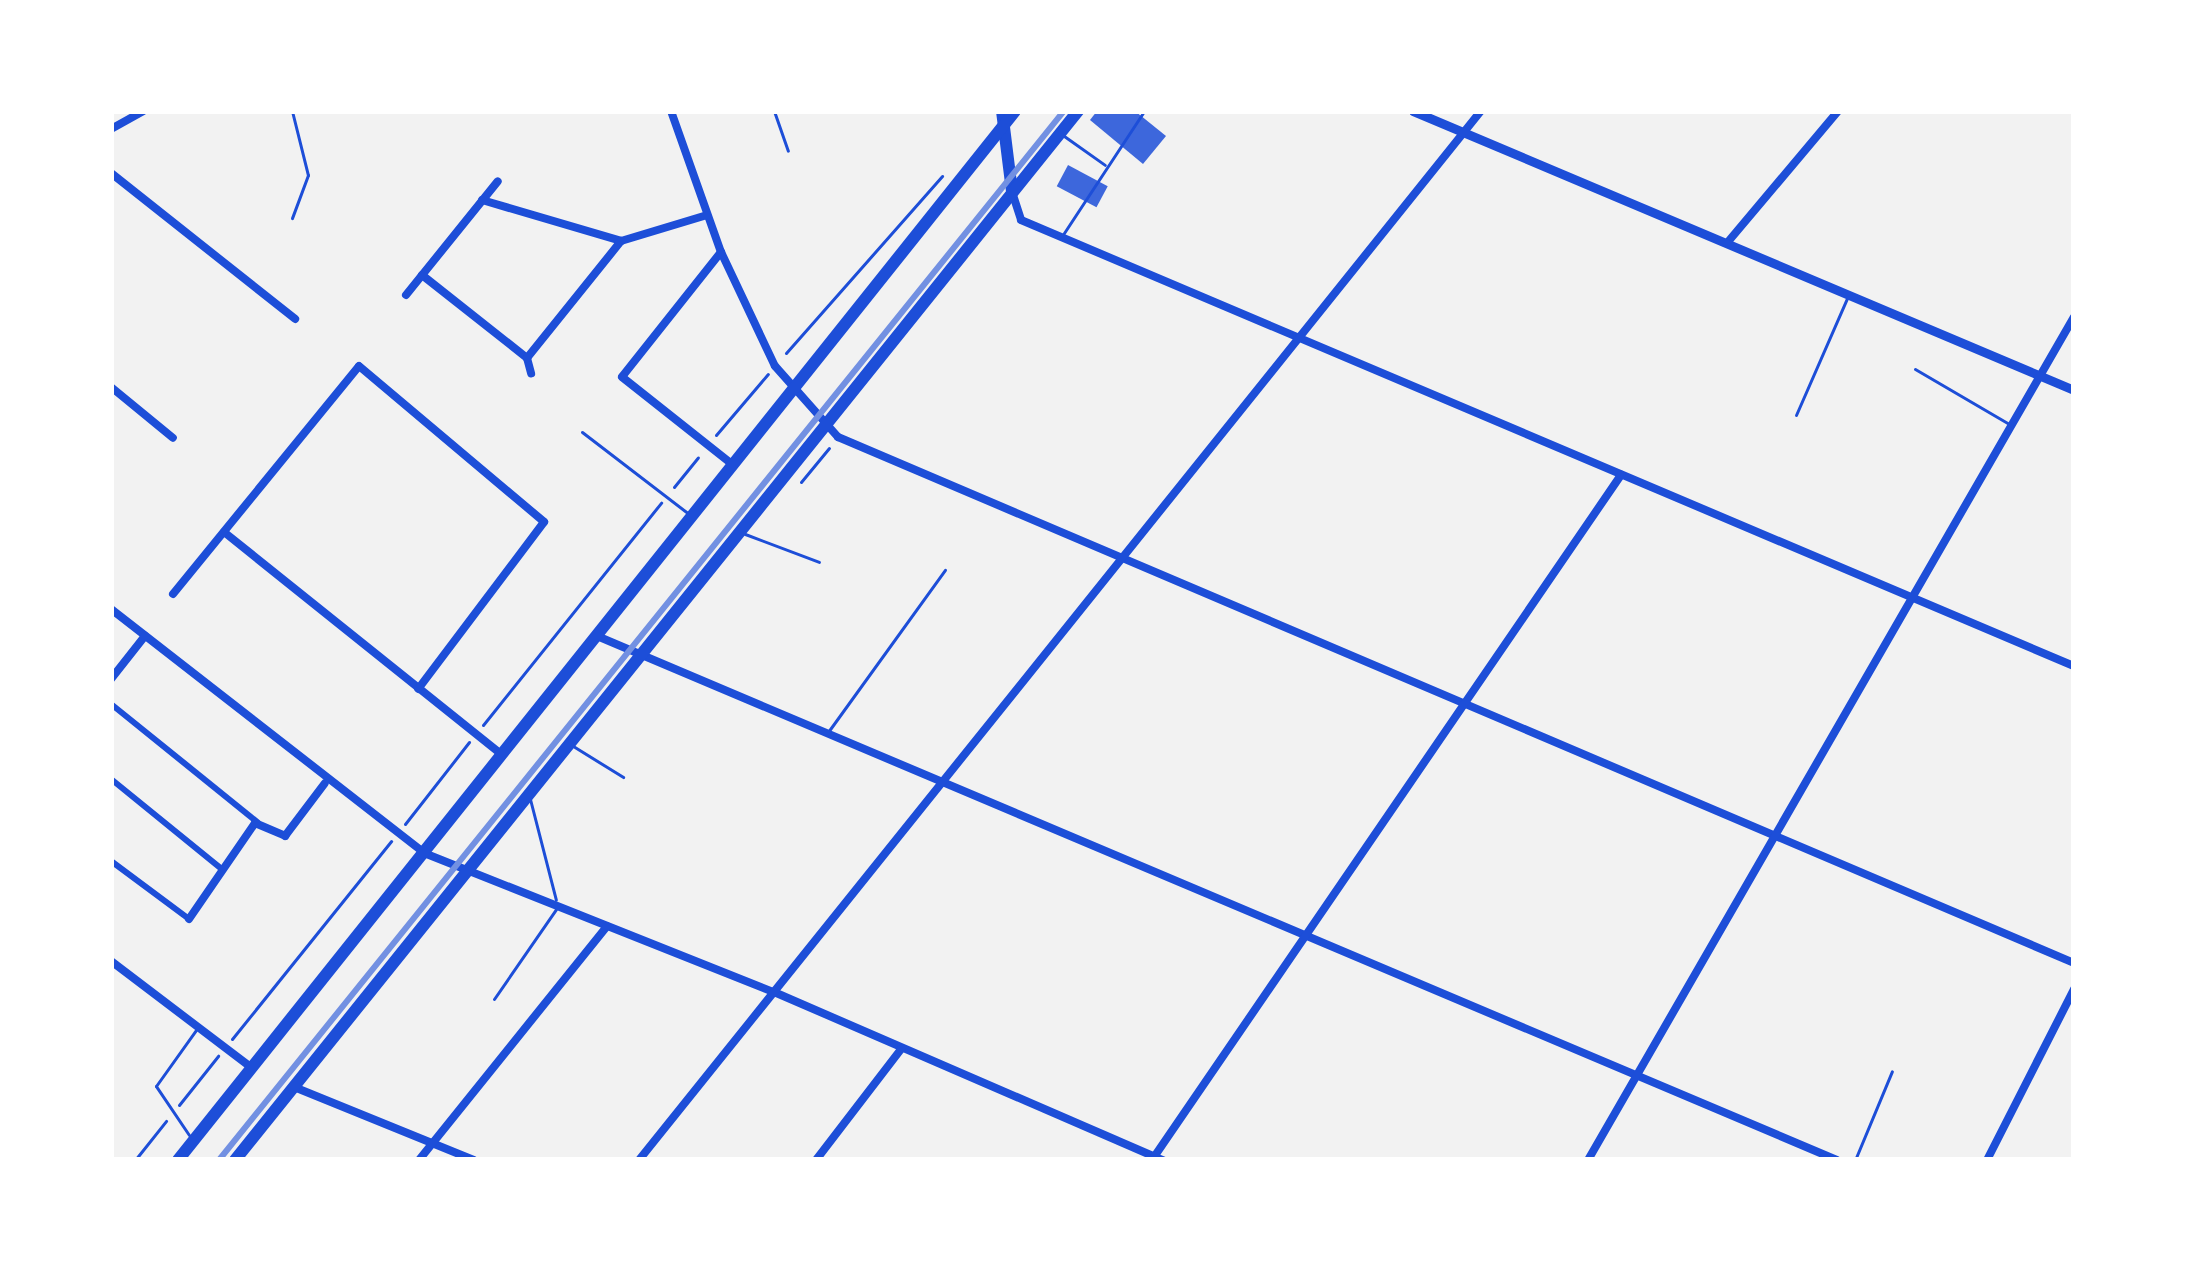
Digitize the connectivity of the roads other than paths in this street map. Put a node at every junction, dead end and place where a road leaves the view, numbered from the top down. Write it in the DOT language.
graph roads {
  1 [pos="143,111"];
  2 [pos="292,111"];
  3 [pos="671,111"];
  4 [pos="774,111"];
  5 [pos="1015,111"];
  6 [pos="1078,111"];
  7 [pos="1144,111"];
  8 [pos="1414,111"];
  9 [pos="1480,111"];
  10 [pos="1838,111"];
  11 [pos="1003,117"];
  12 [pos="111,129"];
  13 [pos="1463,132"];
  14 [pos="1060,133"];
  15 [pos="788,151"];
  16 [pos="1107,166"];
  17 [pos="111,173"];
  18 [pos="498,181"];
  19 [pos="1012,190"];
  20 [pos="482,200"];
  21 [pos="707,214"];
  22 [pos="292,218"];
  23 [pos="1061,237"];
  24 [pos="621,241"];
  25 [pos="1727,243"];
  26 [pos="721,252"];
  27 [pos="422,275"];
  28 [pos="406,295"];
  29 [pos="1849,295"];
  30 [pos="2074,317"];
  31 [pos="296,319"];
  32 [pos="1300,338"];
  33 [pos="527,358"];
  34 [pos="1915,369"];
  35 [pos="531,373"];
  36 [pos="2040,375"];
  37 [pos="111,387"];
  38 [pos="794,388"];
  39 [pos="2074,390"];
  40 [pos="1796,415"];
  41 [pos="2011,425"];
  42 [pos="824,428"];
  43 [pos="582,432"];
  44 [pos="173,438"];
  45 [pos="733,465"];
  46 [pos="1621,475"];
  47 [pos="693,517"];
  48 [pos="224,532"];
  49 [pos="737,532"];
  50 [pos="1120,558"];
  51 [pos="819,562"];
  52 [pos="946,569"];
  53 [pos="172,593"];
  54 [pos="1911,598"];
  55 [pos="111,609"];
  56 [pos="145,636"];
  57 [pos="596,636"];
  58 [pos="639,654"];
  59 [pos="2074,666"];
  60 [pos="111,680"];
  61 [pos="418,689"];
  62 [pos="1462,703"];
  63 [pos="111,704"];
  64 [pos="827,733"];
  65 [pos="566,742"];
  66 [pos="502,755"];
  67 [pos="623,777"];
  68 [pos="111,779"];
  69 [pos="943,782"];
  70 [pos="325,783"];
  71 [pos="527,792"];
  72 [pos="257,822"];
  73 [pos="1773,836"];
  74 [pos="424,853"];
  75 [pos="111,861"];
  76 [pos="224,869"];
  77 [pos="465,872"];
  78 [pos="557,907"];
  79 [pos="189,919"];
  80 [pos="607,926"];
  81 [pos="1312,936"];
  82 [pos="111,961"];
  83 [pos="2074,963"];
  84 [pos="2074,989"];
  85 [pos="774,992"];
  86 [pos="494,999"];
  87 [pos="197,1029"];
  88 [pos="902,1048"];
  89 [pos="254,1069"];
  90 [pos="1892,1071"];
  91 [pos="1637,1076"];
  92 [pos="294,1087"];
  93 [pos="194,1141"];
  94 [pos="433,1143"];
  95 [pos="1812,1155"];
  96 [pos="1156,1159"];
  97 [pos="178,1160"];
  98 [pos="235,1160"];
  99 [pos="419,1160"];
  100 [pos="474,1160"];
  101 [pos="639,1160"];
  102 [pos="816,1160"];
  103 [pos="1588,1160"];
  104 [pos="1837,1160"];
  105 [pos="1855,1160"];
  106 [pos="1987,1160"];
  1 -- 12 [label="street"];
  2 -- 22 [label="lane"];
  3 -- 21 [label="street"];
  4 -- 15 [label="lane"];
  5 -- 11 [label="main road"];
  6 -- 14 [label="main road"];
  7 -- 16 [label="lane"];
  8 -- 13 [label="street"];
  9 -- 13 [label="street"];
  10 -- 25 [label="street"];
  11 -- 19 [label="main road"];
  11 -- 38 [label="main road"];
  13 -- 25 [label="street"];
  13 -- 32 [label="street"];
  14 -- 16 [label="lane"];
  14 -- 19 [label="main road"];
  16 -- 23 [label="lane"];
  17 -- 31 [label="street"];
  18 -- 20 [label="street"];
  19 -- 23 [label="street"];
  19 -- 42 [label="main road"];
  20 -- 24 [label="street"];
  20 -- 27 [label="street"];
  21 -- 24 [label="street"];
  21 -- 26 [label="street"];
  23 -- 32 [label="street"];
  24 -- 33 [label="street"];
  25 -- 29 [label="street"];
  26 -- 38 [label="street"];
  26 -- 45 [label="street"];
  27 -- 28 [label="street"];
  27 -- 33 [label="street"];
  29 -- 36 [label="street"];
  29 -- 40 [label="lane"];
  30 -- 36 [label="street"];
  32 -- 46 [label="street"];
  32 -- 50 [label="street"];
  33 -- 35 [label="street"];
  34 -- 41 [label="lane"];
  36 -- 39 [label="street"];
  36 -- 41 [label="street"];
  37 -- 44 [label="street"];
  38 -- 42 [label="street"];
  38 -- 45 [label="main road"];
  41 -- 54 [label="street"];
  42 -- 49 [label="main road"];
  42 -- 50 [label="street"];
  43 -- 47 [label="lane"];
  45 -- 47 [label="main road"];
  46 -- 54 [label="street"];
  46 -- 62 [label="street"];
  47 -- 57 [label="main road"];
  48 -- 53 [label="street"];
  48 -- 61 [label="street"];
  48 -- 61 [label="street"];
  49 -- 51 [label="lane"];
  49 -- 58 [label="main road"];
  50 -- 62 [label="street"];
  50 -- 69 [label="street"];
  52 -- 64 [label="lane"];
  54 -- 59 [label="street"];
  54 -- 73 [label="street"];
  55 -- 56 [label="street"];
  56 -- 60 [label="street"];
  56 -- 70 [label="street"];
  57 -- 58 [label="street"];
  57 -- 66 [label="main road"];
  58 -- 64 [label="street"];
  58 -- 65 [label="main road"];
  61 -- 66 [label="street"];
  62 -- 73 [label="street"];
  62 -- 81 [label="street"];
  63 -- 72 [label="street"];
  64 -- 69 [label="street"];
  65 -- 67 [label="lane"];
  65 -- 71 [label="main road"];
  66 -- 74 [label="main road"];
  68 -- 76 [label="street"];
  69 -- 81 [label="street"];
  69 -- 85 [label="street"];
  70 -- 72 [label="street"];
  70 -- 74 [label="street"];
  71 -- 77 [label="main road"];
  71 -- 78 [label="lane"];
  72 -- 76 [label="street"];
  73 -- 83 [label="street"];
  73 -- 91 [label="street"];
  74 -- 77 [label="street"];
  74 -- 89 [label="main road"];
  75 -- 79 [label="street"];
  76 -- 79 [label="street"];
  77 -- 78 [label="street"];
  77 -- 92 [label="main road"];
  78 -- 80 [label="street"];
  78 -- 86 [label="lane"];
  80 -- 85 [label="street"];
  80 -- 94 [label="street"];
  81 -- 91 [label="street"];
  81 -- 96 [label="street"];
  82 -- 87 [label="street"];
  84 -- 106 [label="street"];
  85 -- 88 [label="street"];
  85 -- 101 [label="street"];
  87 -- 89 [label="street"];
  87 -- 93 [label="lane"];
  88 -- 96 [label="street"];
  88 -- 102 [label="street"];
  89 -- 93 [label="main road"];
  90 -- 105 [label="lane"];
  91 -- 95 [label="street"];
  91 -- 103 [label="street"];
  92 -- 94 [label="street"];
  92 -- 98 [label="main road"];
  93 -- 97 [label="main road"];
  94 -- 99 [label="street"];
  94 -- 100 [label="street"];
  95 -- 104 [label="street"];
}
